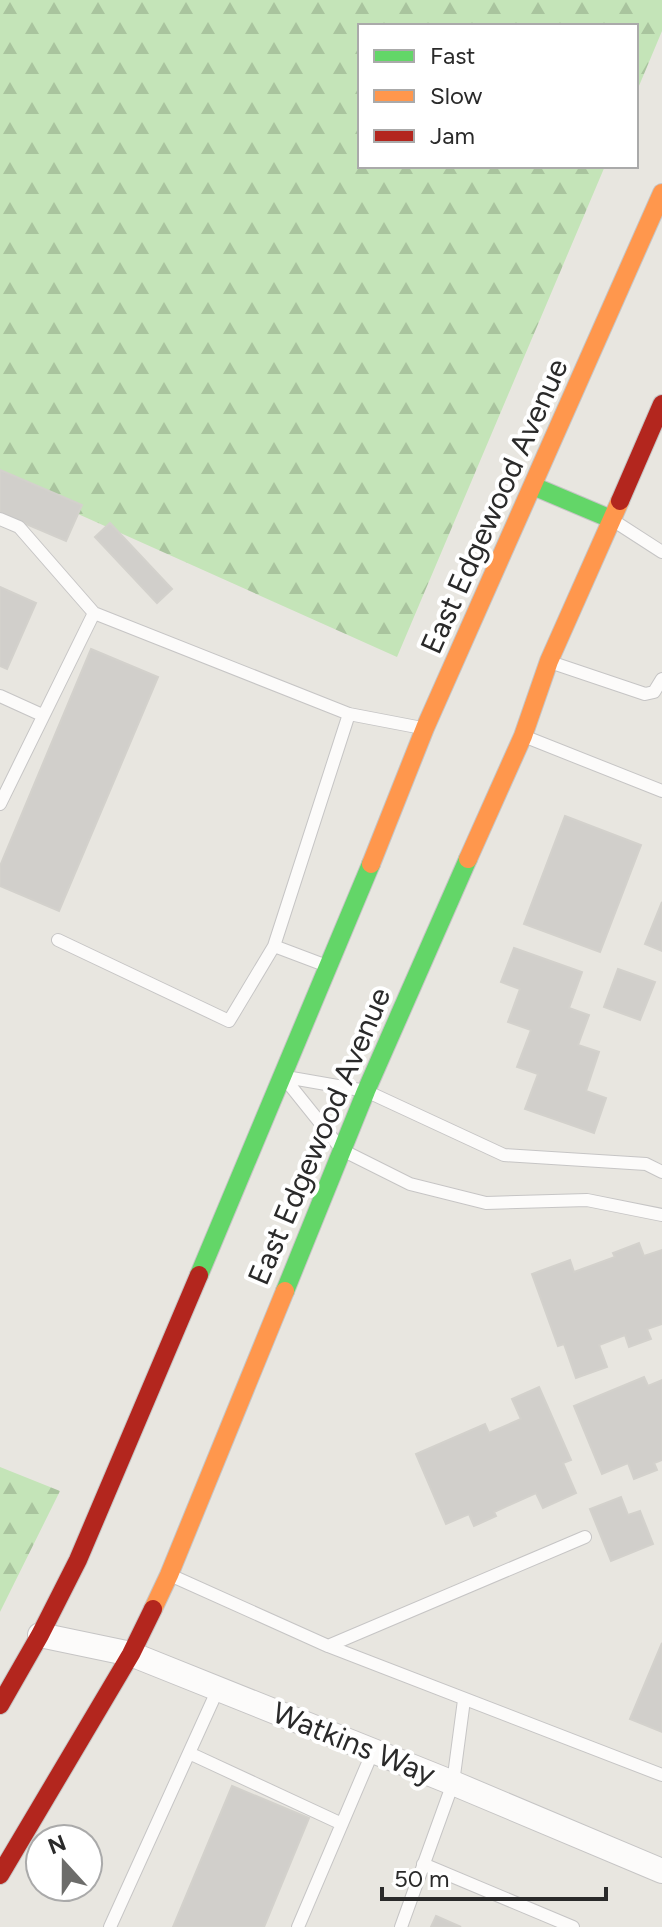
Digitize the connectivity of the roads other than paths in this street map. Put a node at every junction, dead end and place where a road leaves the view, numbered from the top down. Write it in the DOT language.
graph roads {
  1 [pos="662,193"];
  2 [pos="662,404"];
  3 [pos="533,486"];
  4 [pos="0,519"];
  5 [pos="611,519"];
  6 [pos="662,552"];
  7 [pos="94,613"];
  8 [pos="549,661"];
  9 [pos="662,679"];
  10 [pos="0,696"];
  11 [pos="349,714"];
  12 [pos="42,715"];
  13 [pos="425,728"];
  14 [pos="523,736"];
  15 [pos="662,791"];
  16 [pos="0,804"];
  17 [pos="58,940"];
  18 [pos="274,946"];
  19 [pos="330,967"];
  20 [pos="283,1077"];
  21 [pos="366,1091"];
  22 [pos="342,1150"];
  23 [pos="662,1172"];
  24 [pos="662,1215"];
  25 [pos="585,1537"];
  26 [pos="169,1575"];
  27 [pos="40,1635"];
  28 [pos="328,1646"];
  29 [pos="131,1654"];
  30 [pos="218,1689"];
  31 [pos="464,1700"];
  32 [pos="0,1705"];
  33 [pos="373,1751"];
  34 [pos="189,1753"];
  35 [pos="662,1775"];
  36 [pos="453,1783"];
  37 [pos="342,1824"];
  38 [pos="423,1864"];
  39 [pos="662,1871"];
  40 [pos="0,1875"];
  41 [pos="110,1927"];
  42 [pos="298,1927"];
  43 [pos="401,1927"];
  44 [pos="573,1927"];
  1 -- 3 [label="main road, East Edgewood Avenue"];
  2 -- 5 [label="main road, East Edgewood Avenue"];
  3 -- 5 [label="main road"];
  3 -- 13 [label="main road, East Edgewood Avenue"];
  4 -- 7 [label="lane"];
  5 -- 6 [label="lane"];
  5 -- 8 [label="main road, East Edgewood Avenue"];
  7 -- 11 [label="lane"];
  7 -- 12 [label="lane"];
  8 -- 9 [label="lane"];
  8 -- 14 [label="main road, East Edgewood Avenue"];
  10 -- 12 [label="lane"];
  11 -- 13 [label="lane"];
  11 -- 18 [label="lane"];
  12 -- 16 [label="lane"];
  13 -- 19 [label="main road, East Edgewood Avenue"];
  14 -- 15 [label="lane"];
  14 -- 21 [label="main road, East Edgewood Avenue"];
  17 -- 18 [label="lane"];
  18 -- 19 [label="lane"];
  19 -- 20 [label="main road, East Edgewood Avenue"];
  20 -- 21 [label="lane"];
  20 -- 22 [label="lane"];
  20 -- 27 [label="main road, East Edgewood Avenue"];
  21 -- 22 [label="main road, East Edgewood Avenue"];
  21 -- 23 [label="lane"];
  22 -- 24 [label="lane"];
  22 -- 26 [label="main road, East Edgewood Avenue"];
  25 -- 28 [label="lane"];
  26 -- 28 [label="lane"];
  26 -- 29 [label="main road, East Edgewood Avenue"];
  27 -- 29 [label="street, Watkins Way"];
  27 -- 32 [label="main road, East Edgewood Avenue"];
  28 -- 31 [label="lane"];
  29 -- 30 [label="street, Watkins Way"];
  29 -- 40 [label="main road, East Edgewood Avenue"];
  30 -- 33 [label="street, Watkins Way"];
  30 -- 34 [label="lane"];
  31 -- 35 [label="lane"];
  31 -- 36 [label="lane"];
  33 -- 36 [label="street, Watkins Way"];
  33 -- 37 [label="lane"];
  34 -- 37 [label="lane"];
  34 -- 41 [label="lane"];
  36 -- 38 [label="lane"];
  36 -- 39 [label="street, Watkins Way"];
  37 -- 42 [label="lane"];
  38 -- 43 [label="lane"];
  38 -- 44 [label="lane"];
}
